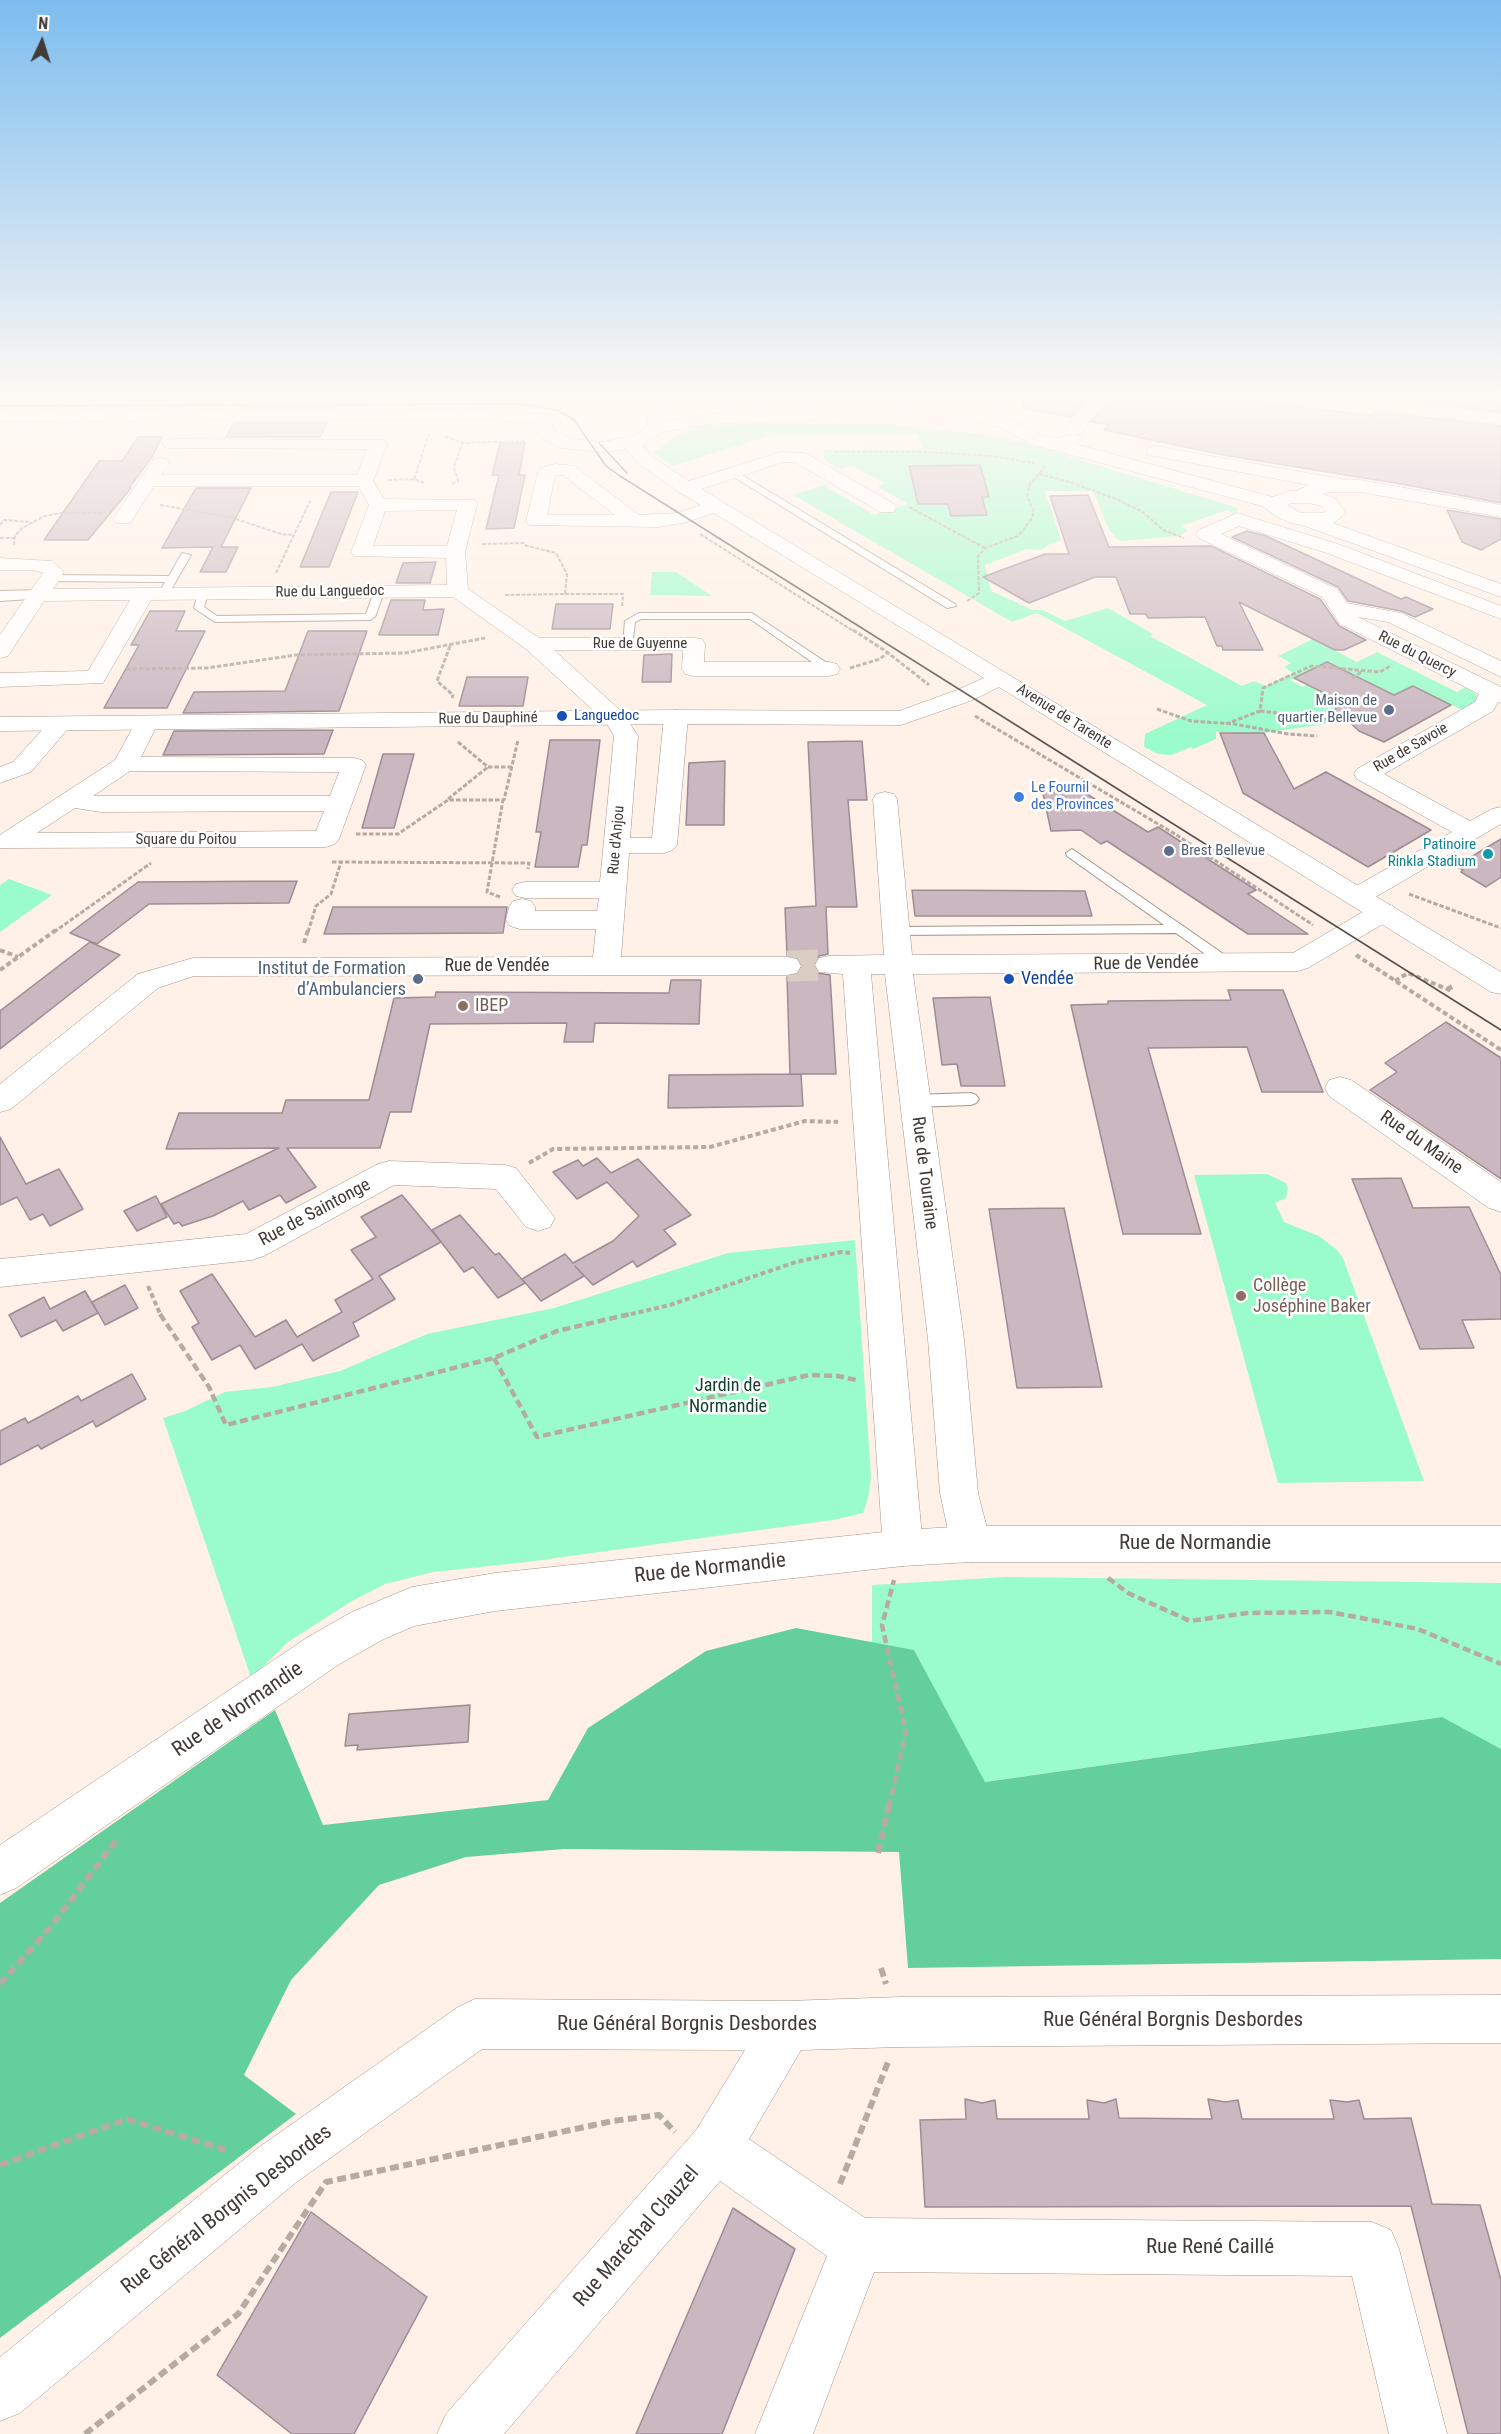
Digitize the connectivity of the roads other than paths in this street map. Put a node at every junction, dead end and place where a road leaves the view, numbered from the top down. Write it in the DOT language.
graph roads {
  1 [pos="376,511"];
  2 [pos="466,511"];
  3 [pos="538,511"];
  4 [pos="621,511"];
  5 [pos="702,511"];
  6 [pos="724,511"];
  7 [pos="795,511"];
  8 [pos="1285,511"];
  9 [pos="1333,511"];
  10 [pos="1338,511"];
  11 [pos="1307,520"];
  12 [pos="634,521"];
  13 [pos="456,548"];
  14 [pos="186,555"];
  15 [pos="0,564"];
  16 [pos="45,579"];
  17 [pos="1501,579"];
  18 [pos="160,589"];
  19 [pos="1501,591"];
  20 [pos="379,592"];
  21 [pos="203,594"];
  22 [pos="0,596"];
  23 [pos="466,596"];
  24 [pos="951,606"];
  25 [pos="1339,608"];
  26 [pos="1501,613"];
  27 [pos="534,644"];
  28 [pos="628,644"];
  29 [pos="0,651"];
  30 [pos="829,669"];
  31 [pos="1501,670"];
  32 [pos="1001,678"];
  33 [pos="0,680"];
  34 [pos="1498,691"];
  35 [pos="676,717"];
  36 [pos="615,718"];
  37 [pos="146,723"];
  38 [pos="0,724"];
  39 [pos="60,724"];
  40 [pos="125,764"];
  41 [pos="0,776"];
  42 [pos="885,799"];
  43 [pos="70,800"];
  44 [pos="339,804"];
  45 [pos="1501,814"];
  46 [pos="1471,832"];
  47 [pos="4,844"];
  48 [pos="616,846"];
  49 [pos="1072,853"];
  50 [pos="612,890"];
  51 [pos="1358,896"];
  52 [pos="1383,912"];
  53 [pos="610,920"];
  54 [pos="1179,928"];
  55 [pos="896,931"];
  56 [pos="1227,963"];
  57 [pos="899,964"];
  58 [pos="606,966"];
  59 [pos="787,966"];
  60 [pos="1501,985"];
  61 [pos="1340,1088"];
  62 [pos="970,1100"];
  63 [pos="0,1101"];
  64 [pos="915,1101"];
  65 [pos="1501,1199"];
  66 [pos="538,1218"];
  67 [pos="0,1273"];
  68 [pos="971,1544"];
  69 [pos="1501,1544"];
  70 [pos="903,1548"];
  71 [pos="0,1872"];
  72 [pos="1501,2019"];
  73 [pos="788,2026"];
  74 [pos="709,2154"];
  75 [pos="842,2233"];
  76 [pos="0,2393"];
  77 [pos="466,2434"];
  78 [pos="784,2434"];
  79 [pos="1418,2434"];
  1 -- 13 [label="street"];
  2 -- 13 [label="street"];
  3 -- 12 [label="street"];
  4 -- 12 [label="street"];
  5 -- 12 [label="street"];
  6 -- 32 [label="street, Avenue de Tarente"];
  7 -- 24 [label="lane"];
  8 -- 11 [label="street"];
  9 -- 11 [label="street"];
  10 -- 17 [label="street"];
  11 -- 19 [label="street"];
  13 -- 23 [label="street"];
  14 -- 18 [label="lane"];
  15 -- 16 [label="street"];
  16 -- 18 [label="street, Rue du Languedoc"];
  16 -- 18 [label="lane"];
  16 -- 22 [label="street, Rue du Languedoc"];
  16 -- 29 [label="street"];
  18 -- 21 [label="street, Rue du Languedoc"];
  18 -- 33 [label="street"];
  20 -- 21 [label="street, Rue du Languedoc"];
  20 -- 21 [label="lane"];
  20 -- 23 [label="street, Rue du Languedoc"];
  23 -- 27 [label="street"];
  25 -- 26 [label="street, Rue du Quercy"];
  25 -- 31 [label="street, Rue du Quercy"];
  25 -- 34 [label="street, Rue du Quercy"];
  27 -- 28 [label="street, Rue de Guyenne"];
  27 -- 36 [label="street"];
  28 -- 30 [label="street, Rue de Guyenne"];
  28 -- 30 [label="lane"];
  32 -- 35 [label="street, Rue du Dauphiné"];
  32 -- 51 [label="street, Avenue de Tarente"];
  34 -- 46 [label="street, Rue de Savoie"];
  35 -- 36 [label="street, Rue du Dauphiné"];
  35 -- 48 [label="street"];
  36 -- 37 [label="street, Rue du Dauphiné"];
  36 -- 48 [label="street, Rue d'Anjou"];
  37 -- 39 [label="street, Rue du Dauphiné"];
  37 -- 40 [label="street, Square du Poitou"];
  38 -- 39 [label="street, Rue du Dauphiné"];
  39 -- 41 [label="street"];
  40 -- 43 [label="street, Square du Poitou"];
  40 -- 44 [label="street"];
  42 -- 55 [label="street, Rue de Touraine"];
  43 -- 44 [label="street, Square du Poitou"];
  43 -- 47 [label="street, Square du Poitou"];
  44 -- 47 [label="street, Square du Poitou"];
  45 -- 46 [label="street"];
  46 -- 51 [label="street"];
  48 -- 50 [label="street, Rue d'Anjou"];
  49 -- 54 [label="lane"];
  50 -- 53 [label="street, Rue d'Anjou"];
  50 -- 53 [label="street"];
  51 -- 52 [label="street, Avenue de Tarente"];
  52 -- 56 [label="street, Rue de Vendée"];
  52 -- 60 [label="street, Avenue de Tarente"];
  53 -- 58 [label="street, Rue d'Anjou"];
  54 -- 55 [label="lane"];
  54 -- 56 [label="lane"];
  55 -- 57 [label="street, Rue de Touraine"];
  56 -- 57 [label="street, Rue de Vendée"];
  57 -- 64 [label="street, Rue de Touraine"];
  57 -- 70 [label="street, Rue de Vendée"];
  58 -- 59 [label="street, Rue de Vendée"];
  58 -- 63 [label="street, Rue de Vendée"];
  61 -- 65 [label="street, Rue du Maine"];
  62 -- 64 [label="lane"];
  64 -- 68 [label="street, Rue de Touraine"];
  66 -- 67 [label="street, Rue de Saintonge"];
  68 -- 69 [label="street, Rue de Normandie"];
  68 -- 70 [label="street, Rue de Normandie"];
  70 -- 71 [label="street, Rue de Normandie"];
  72 -- 73 [label="street, Rue Général Borgnis Desbordes"];
  73 -- 74 [label="street, Rue Maréchal Clauzel"];
  73 -- 76 [label="street, Rue Général Borgnis Desbordes"];
  74 -- 75 [label="street"];
  74 -- 77 [label="street, Rue Maréchal Clauzel"];
  75 -- 78 [label="street"];
  75 -- 79 [label="street, Rue René Caillé"];
}
